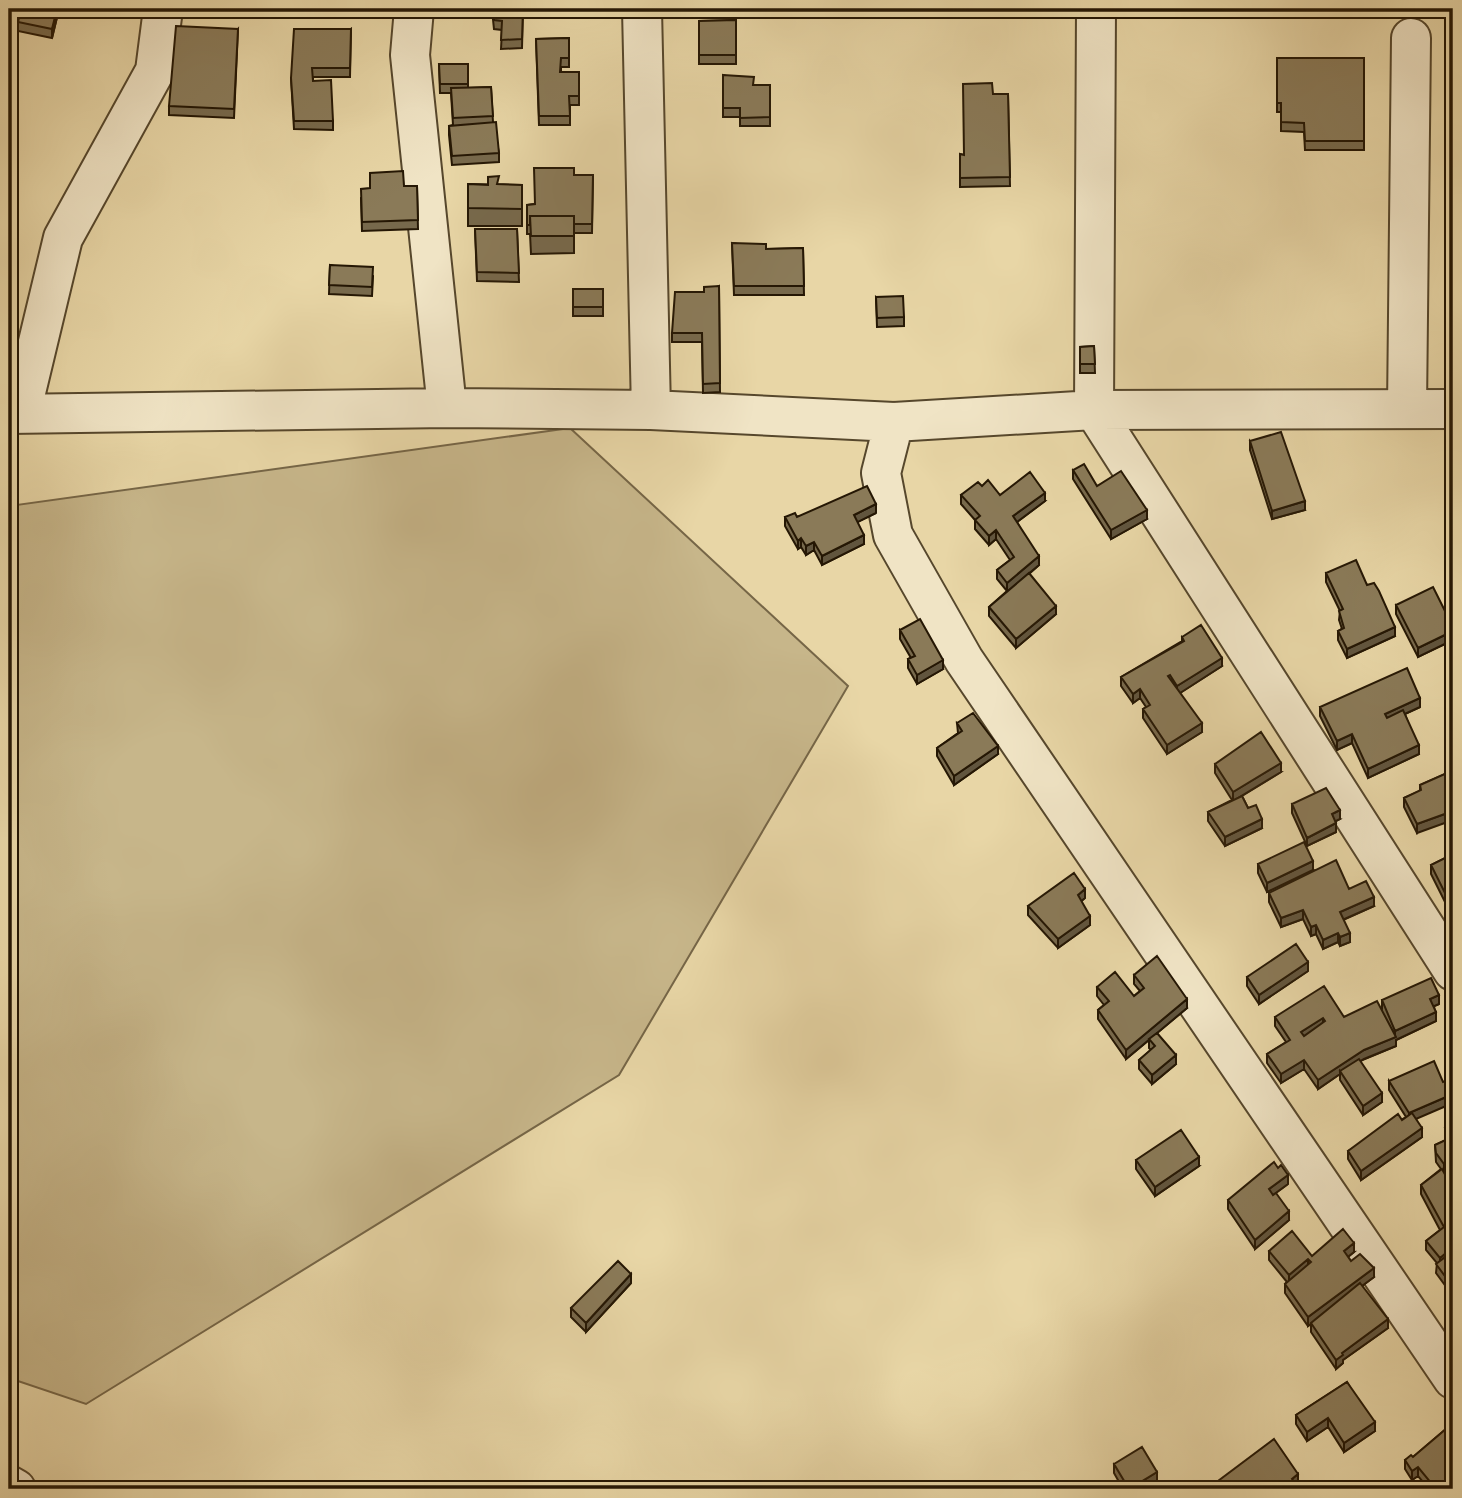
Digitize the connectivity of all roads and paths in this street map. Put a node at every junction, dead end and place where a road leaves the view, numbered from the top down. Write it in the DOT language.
graph roads {
  1 [pos="163,9"];
  2 [pos="414,9"];
  3 [pos="642,9"];
  4 [pos="1096,9"];
  5 [pos="1411,38"];
  6 [pos="447,408"];
  7 [pos="1453,409"];
  8 [pos="650,410"];
  9 [pos="1094,410"];
  10 [pos="1407,410"];
  11 [pos="15,413"];
  12 [pos="894,422"];
  13 [pos="1453,971"];
  14 [pos="1453,1379"];
  15 [pos="9,1485"];
  16 [pos="16,1489"];
  1 -- 11 [label="street"];
  2 -- 6 [label="street"];
  3 -- 8 [label="street"];
  4 -- 9 [label="street"];
  5 -- 10 [label="street"];
  6 -- 8 [label="street"];
  6 -- 11 [label="street"];
  7 -- 10 [label="street"];
  8 -- 12 [label="street"];
  9 -- 10 [label="street"];
  9 -- 12 [label="street"];
  9 -- 13 [label="street"];
  12 -- 14 [label="street"];
  15 -- 16 [label="street"];
}
